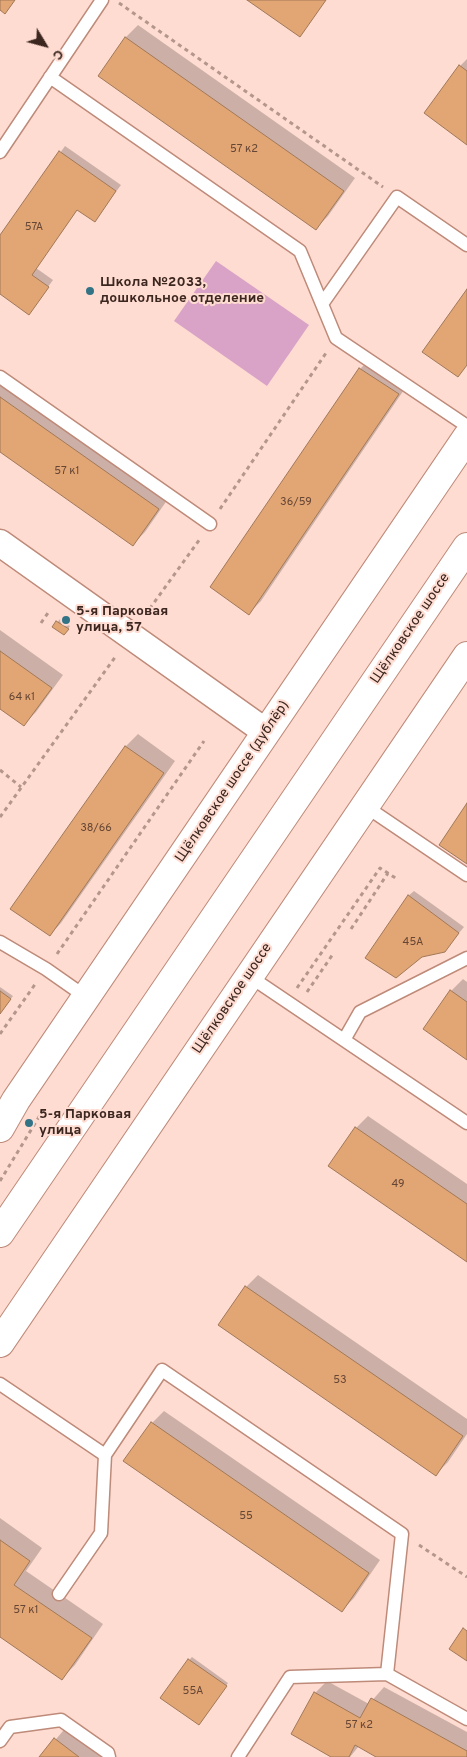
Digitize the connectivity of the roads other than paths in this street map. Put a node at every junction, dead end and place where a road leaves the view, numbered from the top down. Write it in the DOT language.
graph roads {
  1 [pos="102,0"];
  2 [pos="50,77"];
  3 [pos="5,134"];
  4 [pos="0,152"];
  5 [pos="467,245"];
  6 [pos="322,304"];
  7 [pos="0,377"];
  8 [pos="467,426"];
  9 [pos="467,437"];
  10 [pos="210,524"];
  11 [pos="0,543"];
  12 [pos="467,547"];
  13 [pos="467,656"];
  14 [pos="266,732"];
  15 [pos="365,806"];
  16 [pos="467,875"];
  17 [pos="0,942"];
  18 [pos="467,958"];
  19 [pos="249,976"];
  20 [pos="86,997"];
  21 [pos="344,1040"];
  22 [pos="467,1123"];
  23 [pos="0,1128"];
  24 [pos="0,1233"];
  25 [pos="0,1342"];
  26 [pos="0,1384"];
  27 [pos="105,1456"];
  28 [pos="59,1594"];
  29 [pos="388,1674"];
  30 [pos="467,1718"];
  31 [pos="0,1741"];
  32 [pos="108,1757"];
  33 [pos="238,1757"];
  1 -- 2 [label="lane"];
  2 -- 3 [label="lane"];
  2 -- 6 [label="lane"];
  3 -- 4 [label="lane"];
  5 -- 6 [label="lane"];
  6 -- 8 [label="lane"];
  7 -- 10 [label="lane"];
  9 -- 14 [label="main road, Щёлковское шоссе (дублёр)"];
  11 -- 14 [label="street"];
  12 -- 24 [label="main road, Щёлковское шоссе"];
  13 -- 15 [label="main road, Щёлковское шоссе"];
  14 -- 20 [label="main road, Щёлковское шоссе (дублёр)"];
  15 -- 16 [label="lane"];
  15 -- 19 [label="main road, Щёлковское шоссе"];
  17 -- 20 [label="lane"];
  18 -- 21 [label="lane"];
  19 -- 21 [label="lane"];
  19 -- 25 [label="main road, Щёлковское шоссе"];
  20 -- 23 [label="main road, Щёлковское шоссе (дублёр)"];
  21 -- 22 [label="lane"];
  26 -- 27 [label="lane"];
  27 -- 28 [label="lane"];
  27 -- 29 [label="lane"];
  29 -- 30 [label="lane"];
  29 -- 33 [label="lane"];
  31 -- 32 [label="lane"];
}
